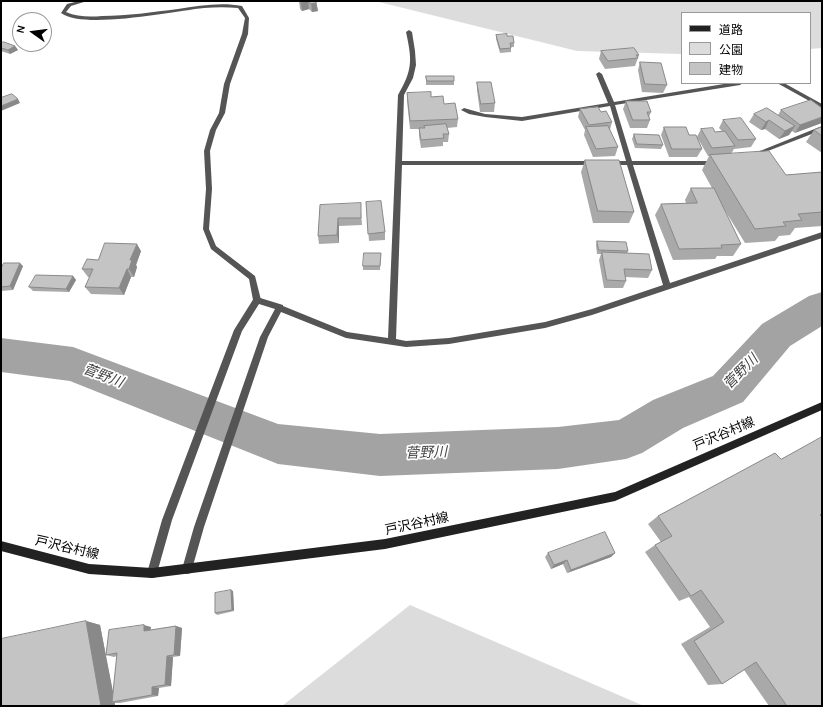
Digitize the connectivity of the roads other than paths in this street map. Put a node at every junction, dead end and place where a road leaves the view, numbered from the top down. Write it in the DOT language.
graph roads {
  1 [pos="85,1"];
  2 [pos="409,32"];
  3 [pos="599,74"];
  4 [pos="734,84"];
  5 [pos="782,84"];
  6 [pos="612,105"];
  7 [pos="822,106"];
  8 [pos="464,110"];
  9 [pos="822,128"];
  10 [pos="747,159"];
  11 [pos="727,162"];
  12 [pos="400,163"];
  13 [pos="630,163"];
  14 [pos="822,234"];
  15 [pos="667,287"];
  16 [pos="257,300"];
  17 [pos="280,307"];
  18 [pos="392,342"];
  19 [pos="822,406"];
  20 [pos="1,546"];
  21 [pos="187,569"];
  22 [pos="152,573"];
  1 -- 16 [label="street"];
  2 -- 12 [label="street"];
  3 -- 6 [label="street"];
  4 -- 6 [label="street"];
  5 -- 7 [label="street"];
  6 -- 8 [label="street"];
  6 -- 13 [label="street"];
  9 -- 10 [label="street"];
  11 -- 13 [label="street"];
  12 -- 13 [label="street"];
  12 -- 18 [label="street"];
  13 -- 15 [label="street"];
  14 -- 15 [label="street"];
  15 -- 18 [label="street"];
  16 -- 17 [label="street"];
  16 -- 22 [label="street"];
  17 -- 18 [label="street"];
  17 -- 21 [label="street"];
  19 -- 21 [label="main road, 戸沢谷村線"];
  20 -- 22 [label="main road, 戸沢谷村線"];
  21 -- 22 [label="main road, 戸沢谷村線"];
}
